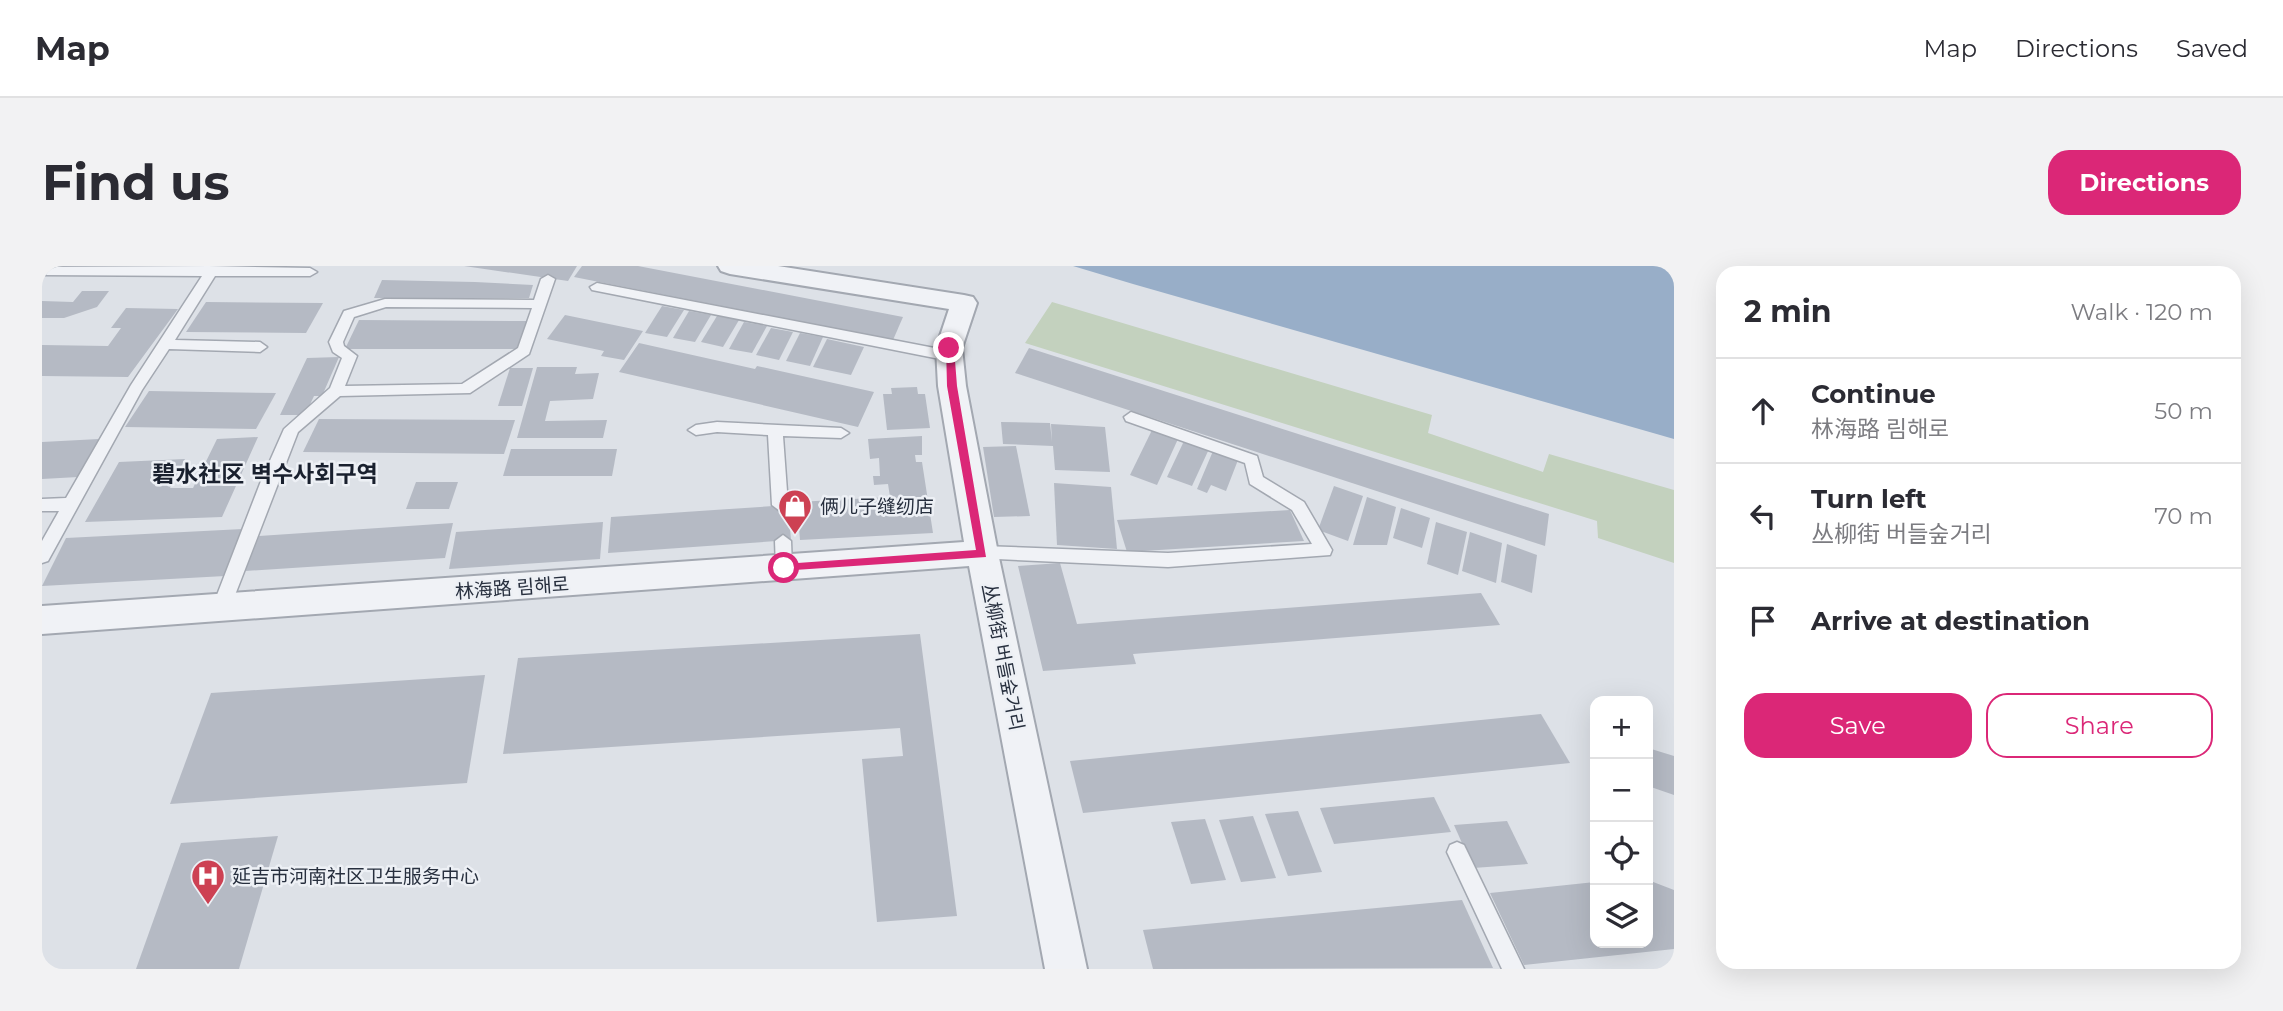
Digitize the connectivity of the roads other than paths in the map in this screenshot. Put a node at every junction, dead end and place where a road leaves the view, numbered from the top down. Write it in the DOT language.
graph roads {
  1 [pos="730,266"];
  2 [pos="213,269"];
  3 [pos="42,271"];
  4 [pos="310,272"];
  5 [pos="548,279"];
  6 [pos="597,287"];
  7 [pos="539,304"];
  8 [pos="164,344"];
  9 [pos="260,347"];
  10 [pos="950,356"];
  11 [pos="336,391"];
  12 [pos="1131,417"];
  13 [pos="696,430"];
  14 [pos="775,430"];
  15 [pos="841,433"];
  16 [pos="72,503"];
  17 [pos="42,505"];
  18 [pos="780,505"];
  19 [pos="982,554"];
  20 [pos="42,556"];
  21 [pos="221,608"];
  22 [pos="42,620"];
  23 [pos="1457,852"];
  24 [pos="1066,969"];
  25 [pos="1513,969"];
  1 -- 10 [label="street, 丛柳街 버들숲거리"];
  2 -- 3 [label="lane"];
  2 -- 4 [label="lane"];
  2 -- 8 [label="lane"];
  5 -- 7 [label="lane"];
  6 -- 10 [label="lane"];
  7 -- 11 [label="lane"];
  7 -- 11 [label="lane"];
  8 -- 9 [label="lane"];
  8 -- 16 [label="lane"];
  10 -- 19 [label="street, 丛柳街 버들숲거리"];
  11 -- 21 [label="lane"];
  12 -- 19 [label="lane"];
  13 -- 14 [label="lane"];
  14 -- 15 [label="lane"];
  14 -- 18 [label="lane"];
  16 -- 17 [label="lane"];
  16 -- 20 [label="lane"];
  19 -- 21 [label="street, 林海路 림해로"];
  19 -- 24 [label="street, 丛柳街 버들숲거리"];
  21 -- 22 [label="street, 林海路 림해로"];
  23 -- 25 [label="lane"];
}
